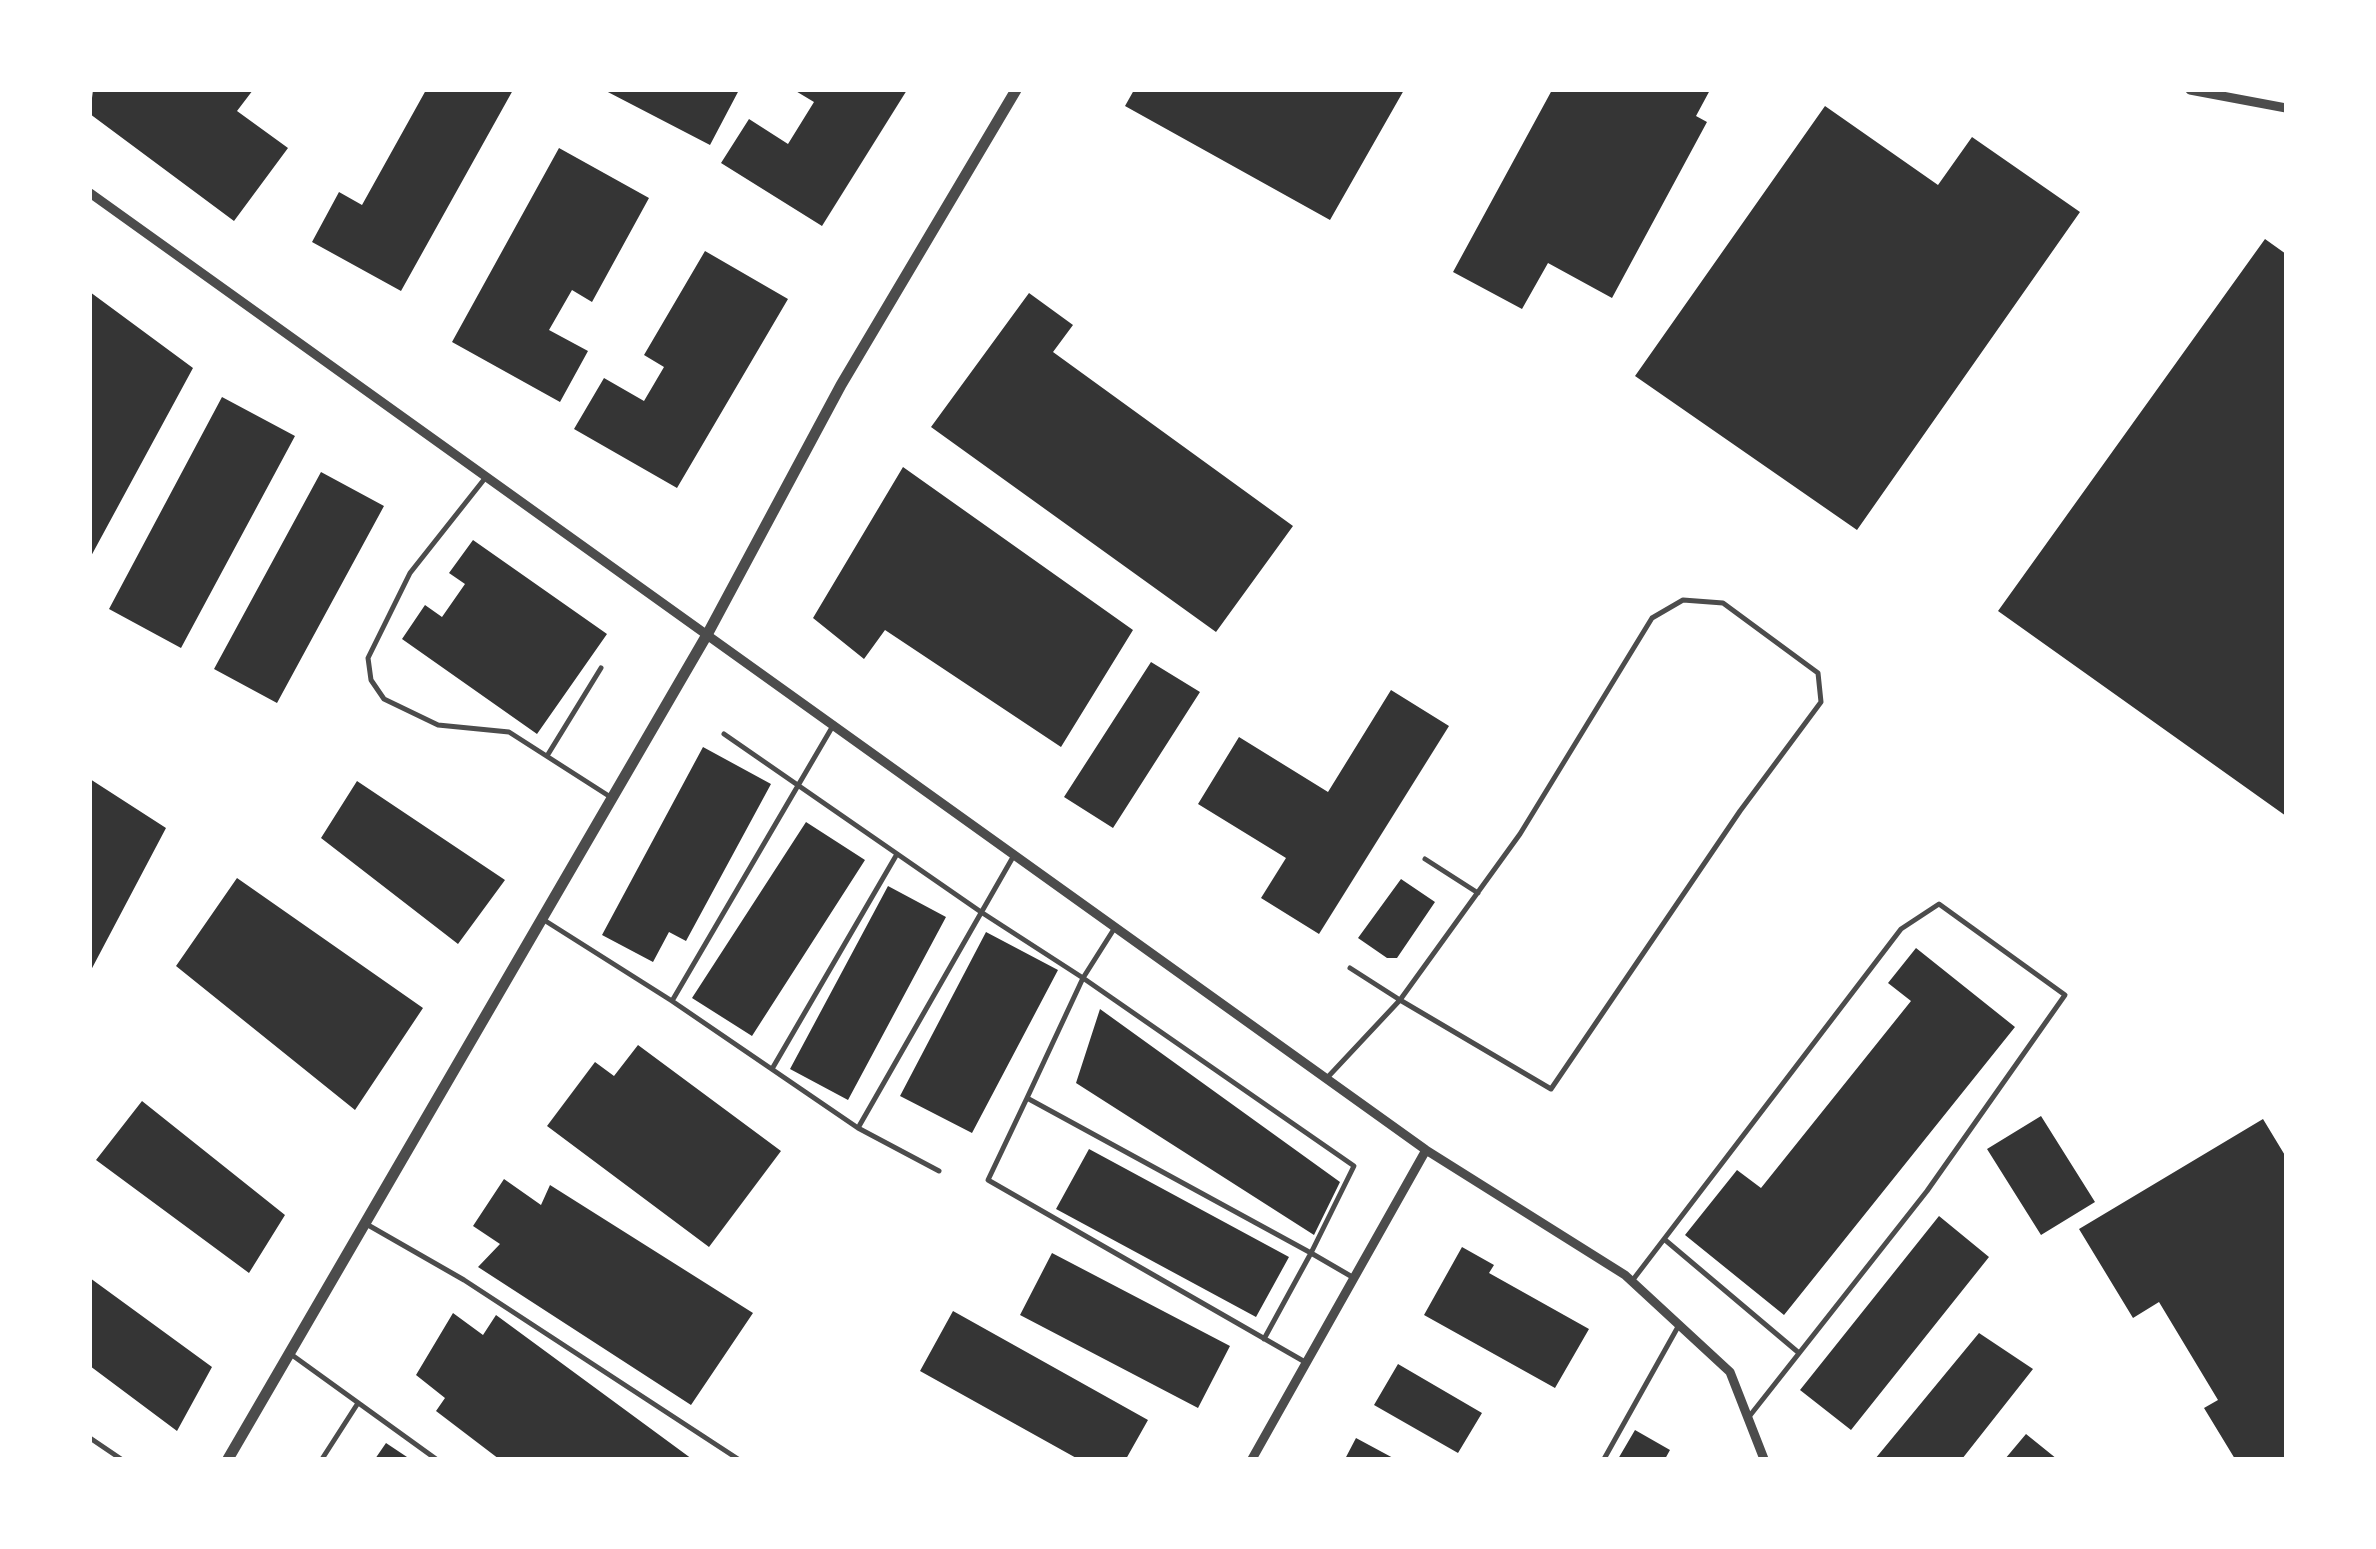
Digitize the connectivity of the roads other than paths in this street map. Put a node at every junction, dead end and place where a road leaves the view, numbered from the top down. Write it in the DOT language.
graph roads {
  1 [pos="1016,90"];
  2 [pos="2190,90"];
  3 [pos="2286,108"];
  4 [pos="90,192"];
  5 [pos="486,477"];
  6 [pos="708,634"];
  7 [pos="602,668"];
  8 [pos="834,724"];
  9 [pos="724,734"];
  10 [pos="547,756"];
  11 [pos="800,784"];
  12 [pos="612,798"];
  13 [pos="897,854"];
  14 [pos="1014,854"];
  15 [pos="1425,859"];
  16 [pos="1478,893"];
  17 [pos="981,912"];
  18 [pos="542,918"];
  19 [pos="1115,928"];
  20 [pos="1350,968"];
  21 [pos="1083,978"];
  22 [pos="1400,1000"];
  23 [pos="672,1001"];
  24 [pos="772,1069"];
  25 [pos="1326,1078"];
  26 [pos="1027,1098"];
  27 [pos="858,1128"];
  28 [pos="1426,1150"];
  29 [pos="939,1170"];
  30 [pos="365,1223"];
  31 [pos="1664,1239"];
  32 [pos="1311,1253"];
  33 [pos="1354,1278"];
  34 [pos="1632,1281"];
  35 [pos="1679,1325"];
  36 [pos="1264,1339"];
  37 [pos="290,1353"];
  38 [pos="1799,1353"];
  39 [pos="1306,1363"];
  40 [pos="358,1402"];
  41 [pos="1748,1418"];
  42 [pos="90,1438"];
  43 [pos="738,1458"];
  44 [pos="121,1459"];
  45 [pos="228,1459"];
  46 [pos="322,1459"];
  47 [pos="436,1459"];
  48 [pos="1252,1459"];
  49 [pos="1604,1459"];
  50 [pos="1764,1459"];
  1 -- 6 [label="street"];
  2 -- 3 [label="street"];
  4 -- 5 [label="street"];
  5 -- 6 [label="street"];
  5 -- 10 [label="lane"];
  6 -- 8 [label="street"];
  6 -- 12 [label="street"];
  7 -- 10 [label="lane"];
  8 -- 11 [label="lane"];
  8 -- 14 [label="street"];
  9 -- 11 [label="lane"];
  10 -- 12 [label="lane"];
  11 -- 13 [label="lane"];
  11 -- 23 [label="lane"];
  12 -- 18 [label="street"];
  13 -- 17 [label="lane"];
  13 -- 24 [label="lane"];
  14 -- 17 [label="lane"];
  14 -- 19 [label="street"];
  15 -- 16 [label="lane"];
  16 -- 22 [label="lane"];
  16 -- 22 [label="lane"];
  17 -- 21 [label="lane"];
  17 -- 27 [label="lane"];
  18 -- 23 [label="lane"];
  18 -- 30 [label="street"];
  19 -- 21 [label="lane"];
  19 -- 25 [label="street"];
  20 -- 22 [label="lane"];
  21 -- 26 [label="lane"];
  21 -- 32 [label="lane"];
  22 -- 25 [label="lane"];
  23 -- 24 [label="lane"];
  24 -- 27 [label="lane"];
  25 -- 28 [label="street"];
  26 -- 32 [label="lane"];
  26 -- 36 [label="lane"];
  27 -- 29 [label="lane"];
  28 -- 33 [label="street"];
  28 -- 34 [label="street"];
  30 -- 37 [label="street"];
  30 -- 43 [label="lane"];
  31 -- 34 [label="lane"];
  31 -- 38 [label="lane"];
  31 -- 38 [label="lane"];
  32 -- 33 [label="lane"];
  32 -- 36 [label="lane"];
  33 -- 39 [label="street"];
  34 -- 35 [label="street"];
  35 -- 41 [label="street"];
  35 -- 49 [label="lane"];
  36 -- 39 [label="lane"];
  37 -- 40 [label="lane"];
  37 -- 45 [label="street"];
  38 -- 41 [label="lane"];
  39 -- 48 [label="street"];
  40 -- 46 [label="lane"];
  40 -- 47 [label="lane"];
  41 -- 50 [label="street"];
  42 -- 44 [label="lane"];
}
